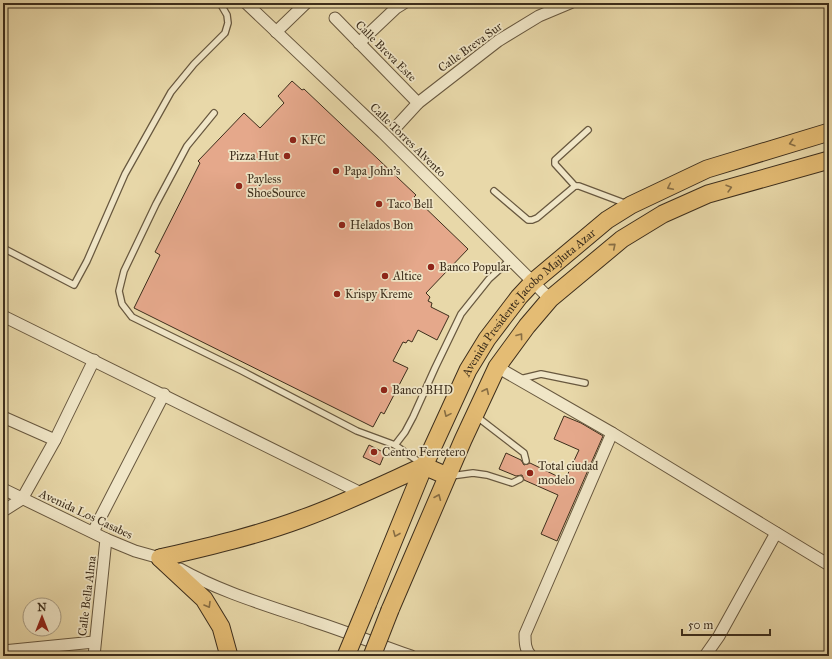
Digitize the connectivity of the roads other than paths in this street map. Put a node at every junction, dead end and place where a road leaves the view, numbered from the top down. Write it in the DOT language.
graph roads {
  1 [pos="220,3"];
  2 [pos="246,3"];
  3 [pos="306,3"];
  4 [pos="404,3"];
  5 [pos="570,3"];
  6 [pos="335,18"];
  7 [pos="276,32"];
  8 [pos="359,43"];
  9 [pos="418,102"];
  10 [pos="214,113"];
  11 [pos="396,127"];
  12 [pos="588,130"];
  13 [pos="829,132"];
  14 [pos="829,160"];
  15 [pos="575,186"];
  16 [pos="494,191"];
  17 [pos="631,205"];
  18 [pos="3,248"];
  19 [pos="510,260"];
  20 [pos="533,282"];
  21 [pos="550,299"];
  22 [pos="3,316"];
  23 [pos="94,360"];
  24 [pos="497,367"];
  25 [pos="518,379"];
  26 [pos="584,383"];
  27 [pos="164,394"];
  28 [pos="475,414"];
  29 [pos="3,417"];
  30 [pos="612,433"];
  31 [pos="55,440"];
  32 [pos="395,444"];
  33 [pos="526,462"];
  34 [pos="424,466"];
  35 [pos="447,476"];
  36 [pos="520,479"];
  37 [pos="3,489"];
  38 [pos="363,494"];
  39 [pos="22,499"];
  40 [pos="3,511"];
  41 [pos="93,532"];
  42 [pos="776,533"];
  43 [pos="106,539"];
  44 [pos="160,558"];
  45 [pos="829,565"];
  46 [pos="94,642"];
  47 [pos="3,651"];
  48 [pos="94,656"];
  49 [pos="229,656"];
  50 [pos="346,656"];
  51 [pos="372,656"];
  52 [pos="411,656"];
  53 [pos="531,656"];
  54 [pos="705,656"];
  1 -- 18 [label="lane"];
  2 -- 7 [label="street, Calle Torres Alvento"];
  3 -- 7 [label="street"];
  4 -- 8 [label="street"];
  5 -- 9 [label="street, Calle Breva Sur"];
  6 -- 8 [label="street, Calle Breva Este"];
  7 -- 19 [label="street, Calle Torres Alvento"];
  8 -- 9 [label="street, Calle Breva Este"];
  9 -- 11 [label="street, Calle Breva Sur"];
  10 -- 32 [label="lane"];
  12 -- 15 [label="lane"];
  13 -- 17 [label="main road, Avenida Presidente Jacobo Majluta Azar, one-way"];
  21 -- 14 [label="main road, Avenida Presidente Jacobo Majluta Azar, one-way"];
  15 -- 16 [label="lane"];
  15 -- 17 [label="lane"];
  17 -- 20 [label="main road, Avenida Presidente Jacobo Majluta Azar"];
  19 -- 20 [label="street, Calle Torres Alvento"];
  19 -- 32 [label="lane"];
  20 -- 21 [label="street, Calle Torres Alvento"];
  20 -- 34 [label="main road, Avenida Presidente Jacobo Majluta Azar, one-way"];
  24 -- 21 [label="main road, Avenida Presidente Jacobo Majluta Azar, one-way"];
  22 -- 23 [label="street"];
  23 -- 27 [label="street"];
  23 -- 31 [label="street"];
  24 -- 25 [label="street"];
  28 -- 24 [label="main road, Avenida Presidente Jacobo Majluta Azar, one-way"];
  25 -- 26 [label="lane"];
  25 -- 30 [label="street"];
  27 -- 38 [label="street"];
  27 -- 41 [label="street"];
  28 -- 33 [label="lane"];
  28 -- 35 [label="main road, Avenida Presidente Jacobo Majluta Azar"];
  29 -- 31 [label="street"];
  30 -- 42 [label="street"];
  30 -- 53 [label="street"];
  31 -- 39 [label="street"];
  32 -- 34 [label="lane"];
  34 -- 35 [label="main road"];
  34 -- 38 [label="main road"];
  34 -- 50 [label="main road, Avenida Presidente Jacobo Majluta Azar, one-way, bridge"];
  35 -- 36 [label="lane"];
  51 -- 35 [label="main road, Avenida Presidente Jacobo Majluta Azar, one-way, bridge"];
  37 -- 39 [label="street, Avenida Los Casabes"];
  38 -- 44 [label="main road"];
  39 -- 40 [label="street"];
  39 -- 41 [label="street, Avenida Los Casabes"];
  41 -- 43 [label="street, Avenida Los Casabes"];
  42 -- 45 [label="street"];
  42 -- 54 [label="street"];
  43 -- 44 [label="street, Avenida Los Casabes"];
  43 -- 46 [label="street, Calle Bella Alma"];
  44 -- 49 [label="main road, one-way"];
  44 -- 52 [label="street, Avenida Los Casabes"];
  46 -- 47 [label="street"];
  46 -- 48 [label="street, Calle Bella Alma"];
}
